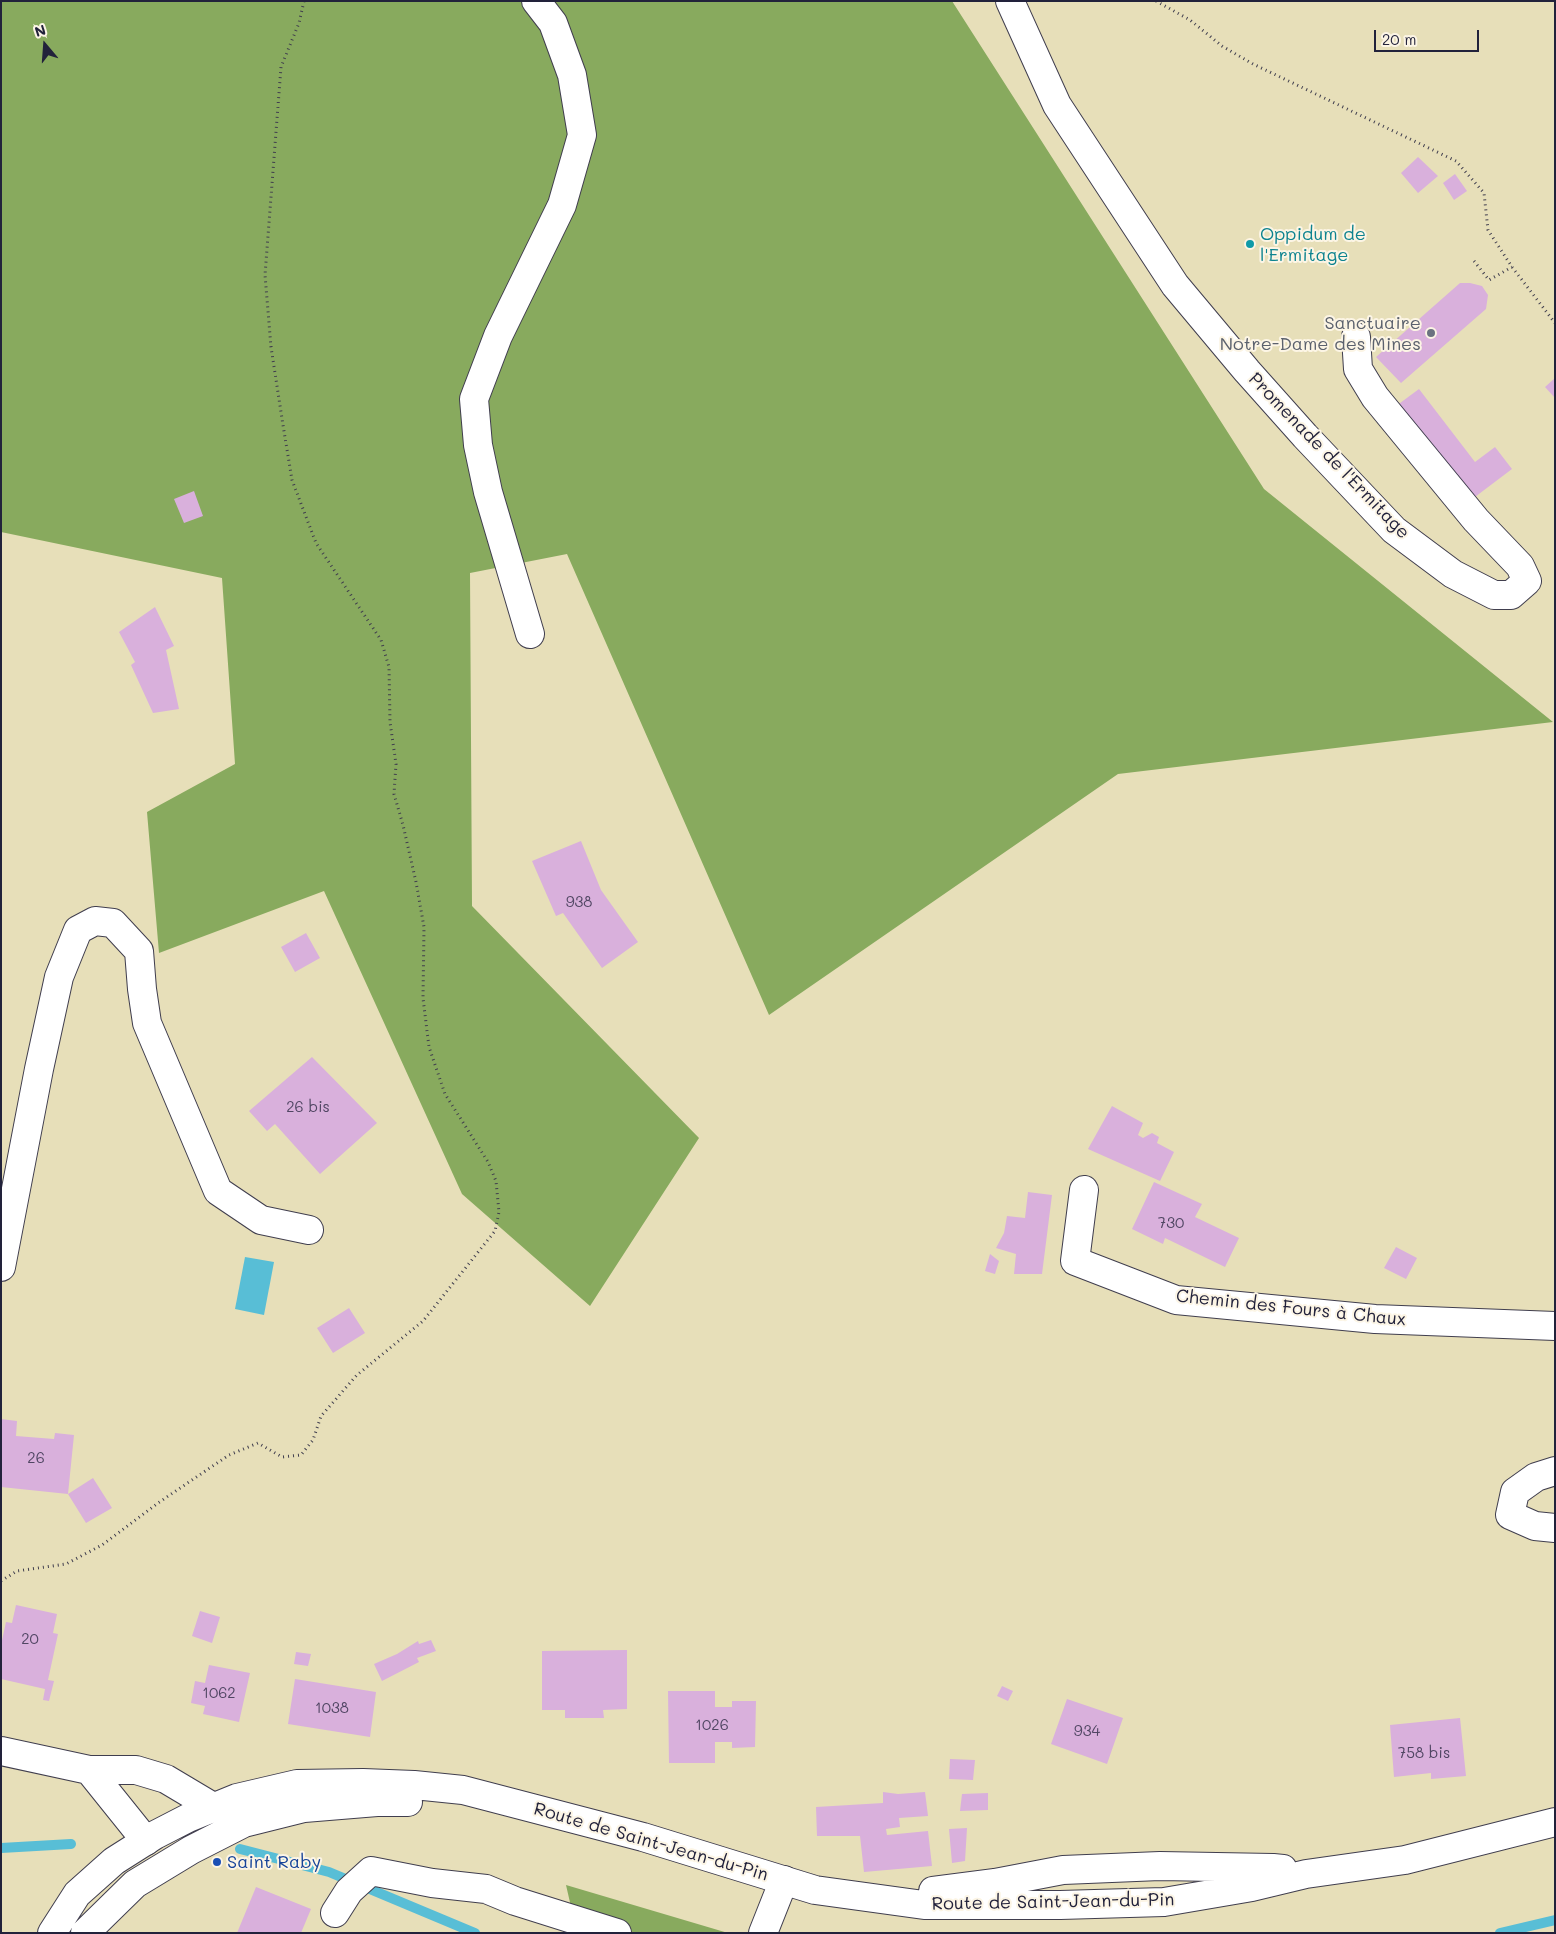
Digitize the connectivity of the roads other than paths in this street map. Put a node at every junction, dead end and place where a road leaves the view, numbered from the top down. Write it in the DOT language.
graph roads {
  1 [pos="536,1"];
  2 [pos="1010,1"];
  3 [pos="1356,337"];
  4 [pos="530,634"];
  5 [pos="1084,1190"];
  6 [pos="309,1230"];
  7 [pos="1,1267"];
  8 [pos="1555,1326"];
  9 [pos="1555,1471"];
  10 [pos="1555,1528"];
  11 [pos="1,1752"];
  12 [pos="89,1770"];
  13 [pos="504,1802"];
  14 [pos="213,1808"];
  15 [pos="1555,1822"];
  16 [pos="146,1841"];
  17 [pos="1306,1874"];
  18 [pos="784,1880"];
  19 [pos="887,1899"];
  20 [pos="342,1902"];
  21 [pos="52,1933"];
  22 [pos="85,1933"];
  23 [pos="618,1933"];
  24 [pos="763,1933"];
  1 -- 4 [label="street"];
  2 -- 3 [label="street, Promenade de l'Ermitage"];
  5 -- 8 [label="street, Chemin des Fours à Chaux"];
  6 -- 7 [label="street"];
  9 -- 10 [label="street"];
  11 -- 12 [label="street"];
  12 -- 14 [label="street"];
  12 -- 16 [label="street"];
  13 -- 14 [label="street, Route de Saint-Jean-du-Pin"];
  13 -- 18 [label="street, Route de Saint-Jean-du-Pin"];
  13 -- 22 [label="street, Route de Saint-Jean-du-Pin"];
  14 -- 16 [label="street, Route de Saint-Jean-du-Pin"];
  15 -- 17 [label="street, Route de Saint-Jean-du-Pin"];
  16 -- 21 [label="street, Route de Saint-Jean-du-Pin"];
  17 -- 19 [label="street, Route de Saint-Jean-du-Pin"];
  17 -- 19 [label="street, Route de Saint-Jean-du-Pin"];
  18 -- 19 [label="street, Route de Saint-Jean-du-Pin"];
  18 -- 24 [label="street"];
  20 -- 23 [label="street"];
}
